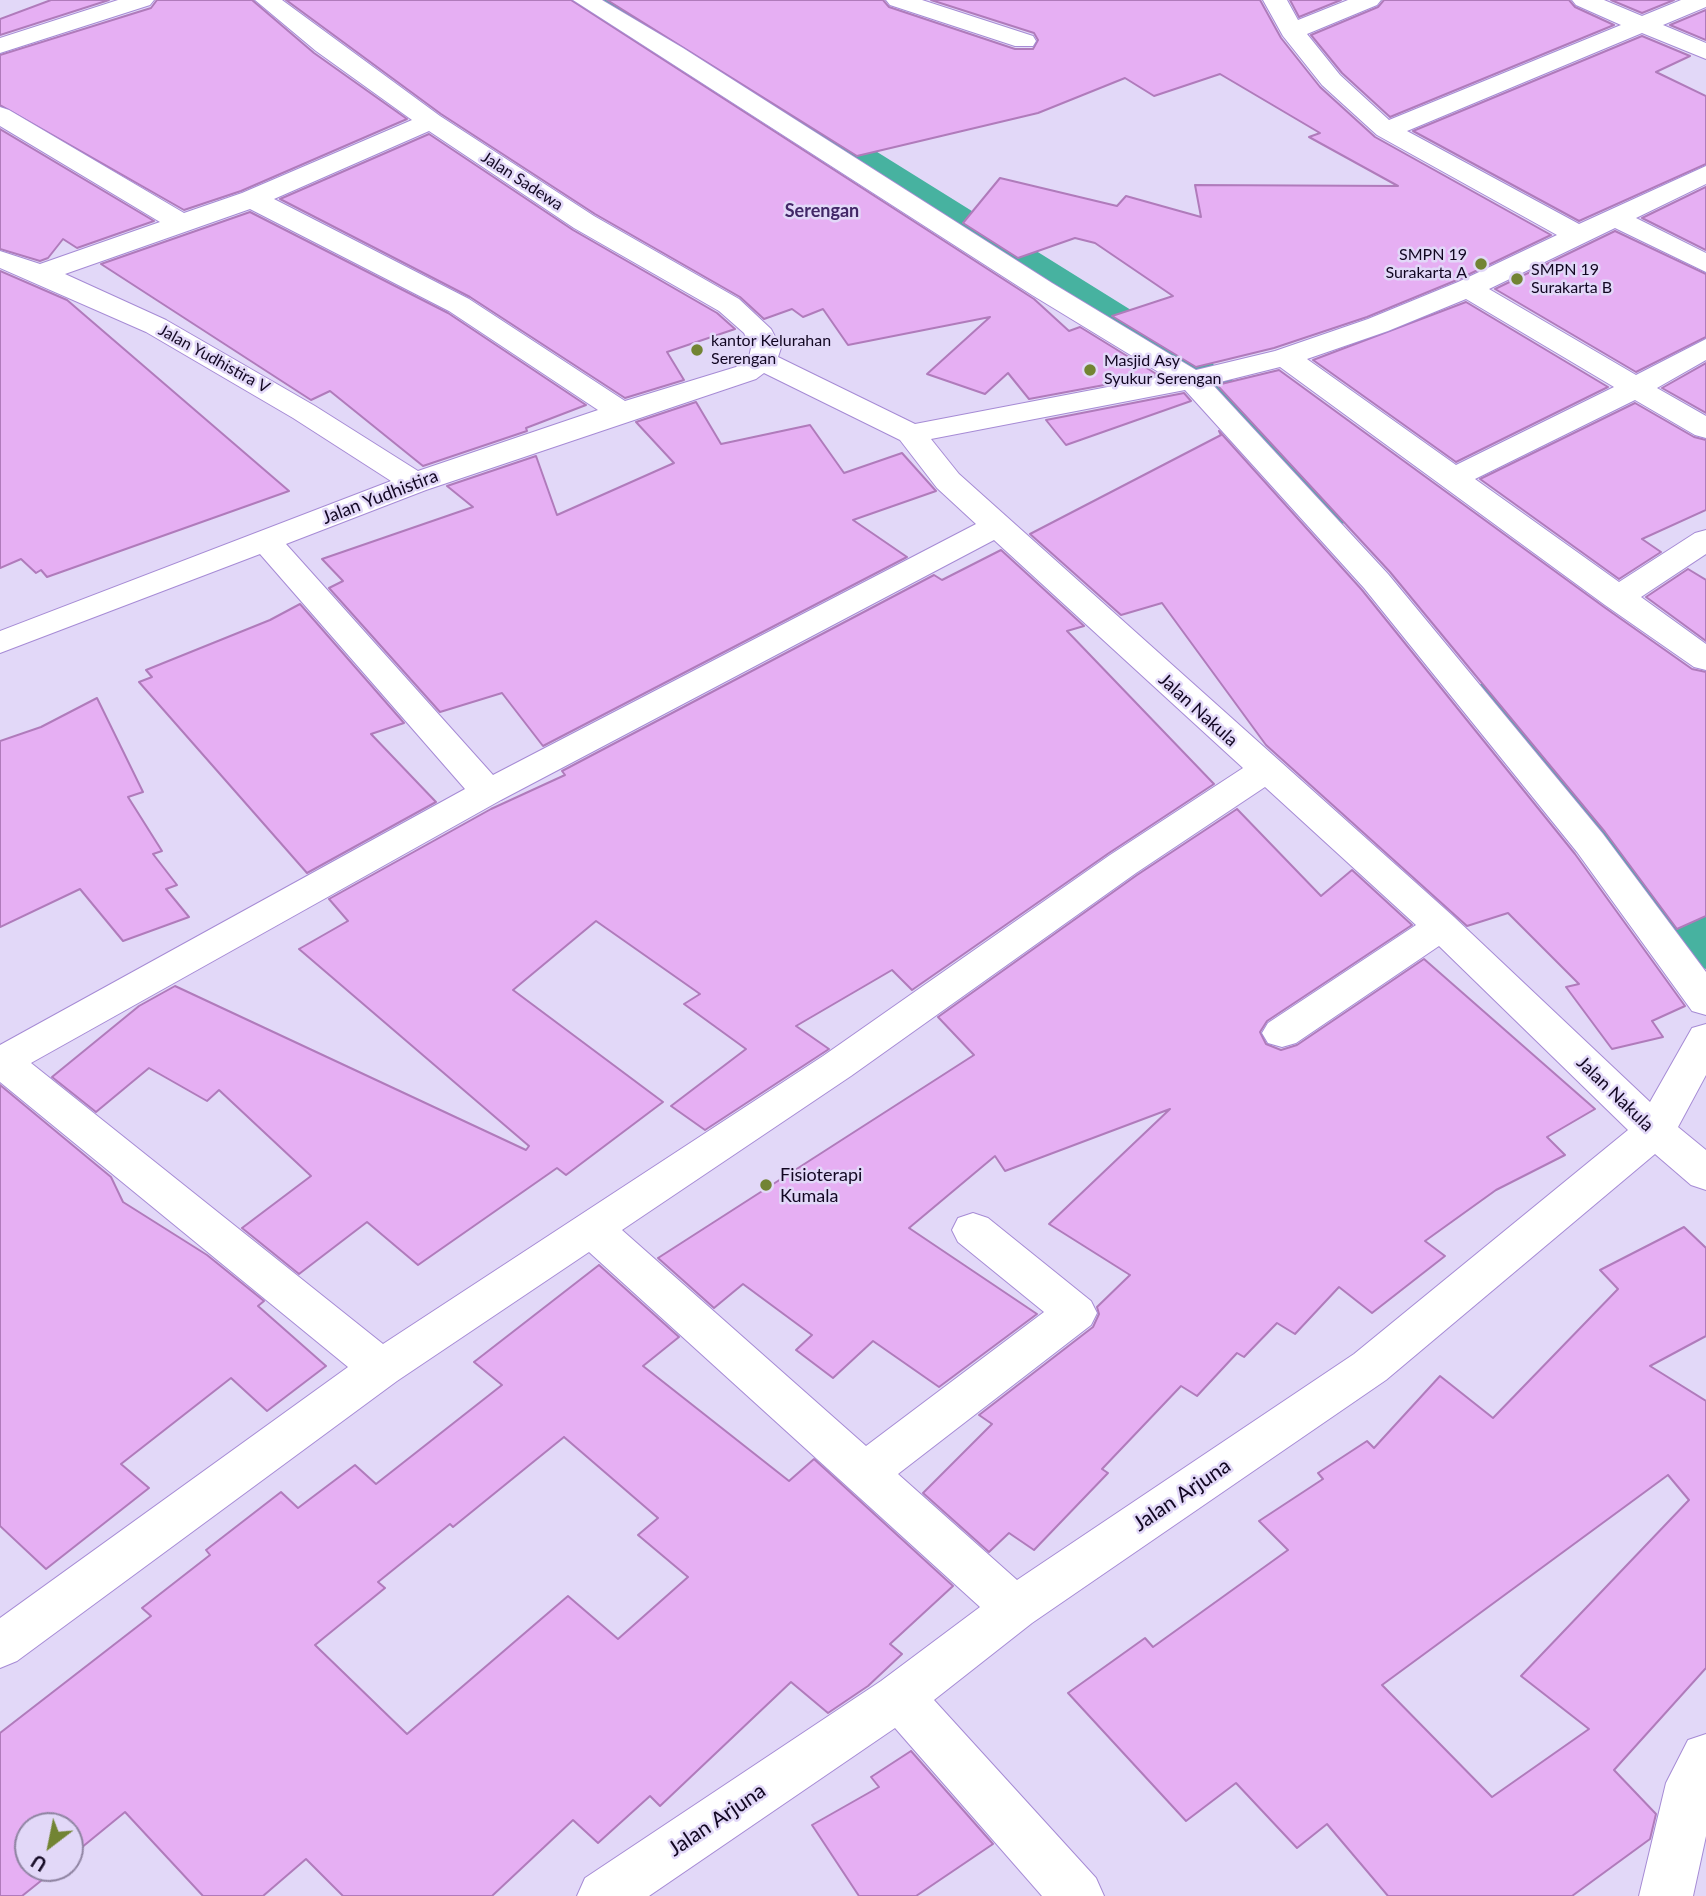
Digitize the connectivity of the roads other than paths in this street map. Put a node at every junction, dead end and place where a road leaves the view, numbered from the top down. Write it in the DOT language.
graph roads {
  1 [pos="142,0"];
  2 [pos="267,0"];
  3 [pos="585,0"];
  4 [pos="1275,0"];
  5 [pos="1369,0"];
  6 [pos="1584,0"];
  7 [pos="1702,0"];
  8 [pos="916,2"];
  9 [pos="1641,24"];
  10 [pos="1292,31"];
  11 [pos="1024,41"];
  12 [pos="0,46"];
  13 [pos="1706,52"];
  14 [pos="0,115"];
  15 [pos="431,121"];
  16 [pos="1386,130"];
  17 [pos="1706,174"];
  18 [pos="252,199"];
  19 [pos="1616,218"];
  20 [pos="181,223"];
  21 [pos="1580,236"];
  22 [pos="0,259"];
  23 [pos="1706,264"];
  24 [pos="40,273"];
  25 [pos="1468,288"];
  26 [pos="1706,348"];
  27 [pos="1285,357"];
  28 [pos="762,361"];
  29 [pos="1194,380"];
  30 [pos="1635,388"];
  31 [pos="621,412"];
  32 [pos="1706,429"];
  33 [pos="911,435"];
  34 [pos="1456,477"];
  35 [pos="415,483"];
  36 [pos="997,526"];
  37 [pos="265,540"];
  38 [pos="1706,540"];
  39 [pos="1616,598"];
  40 [pos="0,643"];
  41 [pos="1706,660"];
  42 [pos="1265,770"];
  43 [pos="488,792"];
  44 [pos="1441,926"];
  45 [pos="1706,1001"];
  46 [pos="1282,1033"];
  47 [pos="1706,1038"];
  48 [pos="1,1061"];
  49 [pos="1655,1132"];
  50 [pos="1706,1174"];
  51 [pos="590,1227"];
  52 [pos="973,1230"];
  53 [pos="381,1368"];
  54 [pos="865,1473"];
  55 [pos="1015,1608"];
  56 [pos="0,1646"];
  57 [pos="899,1697"];
  58 [pos="1706,1757"];
  59 [pos="604,1896"];
  60 [pos="1077,1896"];
  61 [pos="1666,1896"];
  1 -- 12 [label="street"];
  2 -- 15 [label="street, Jalan Sadewa"];
  3 -- 29 [label="street"];
  4 -- 10 [label="street"];
  5 -- 10 [label="street"];
  6 -- 9 [label="street"];
  7 -- 9 [label="street"];
  8 -- 11 [label="street"];
  9 -- 13 [label="street"];
  9 -- 16 [label="street"];
  10 -- 16 [label="street"];
  14 -- 20 [label="street"];
  15 -- 18 [label="street"];
  15 -- 28 [label="street, Jalan Sadewa"];
  16 -- 21 [label="street"];
  17 -- 19 [label="street"];
  18 -- 20 [label="street"];
  18 -- 31 [label="street"];
  19 -- 21 [label="street"];
  19 -- 23 [label="street"];
  20 -- 24 [label="street"];
  21 -- 25 [label="street"];
  22 -- 24 [label="street, Jalan Yudhistira V"];
  24 -- 35 [label="street, Jalan Yudhistira V"];
  25 -- 27 [label="street"];
  25 -- 30 [label="street"];
  26 -- 30 [label="street"];
  27 -- 29 [label="street"];
  27 -- 34 [label="street"];
  28 -- 31 [label="street, Jalan Yudhistira"];
  28 -- 33 [label="street"];
  29 -- 33 [label="street"];
  29 -- 45 [label="street"];
  30 -- 32 [label="street"];
  30 -- 34 [label="street"];
  31 -- 35 [label="street, Jalan Yudhistira"];
  33 -- 36 [label="street, Jalan Nakula"];
  34 -- 39 [label="street"];
  35 -- 37 [label="street, Jalan Yudhistira"];
  36 -- 42 [label="street, Jalan Nakula"];
  36 -- 43 [label="street"];
  37 -- 40 [label="street, Jalan Yudhistira"];
  37 -- 43 [label="street"];
  38 -- 39 [label="street"];
  39 -- 41 [label="street"];
  42 -- 44 [label="street, Jalan Nakula"];
  42 -- 51 [label="street"];
  43 -- 48 [label="street"];
  44 -- 46 [label="street"];
  44 -- 49 [label="street, Jalan Nakula"];
  47 -- 49 [label="street, Jalan Arjuna"];
  48 -- 53 [label="street"];
  49 -- 50 [label="street, Jalan Nakula"];
  49 -- 55 [label="street, Jalan Arjuna"];
  51 -- 53 [label="street"];
  51 -- 54 [label="street"];
  52 -- 54 [label="street"];
  53 -- 56 [label="street"];
  54 -- 55 [label="street"];
  55 -- 57 [label="street, Jalan Arjuna"];
  57 -- 59 [label="street, Jalan Arjuna"];
  57 -- 60 [label="street"];
  58 -- 61 [label="street"];
}
